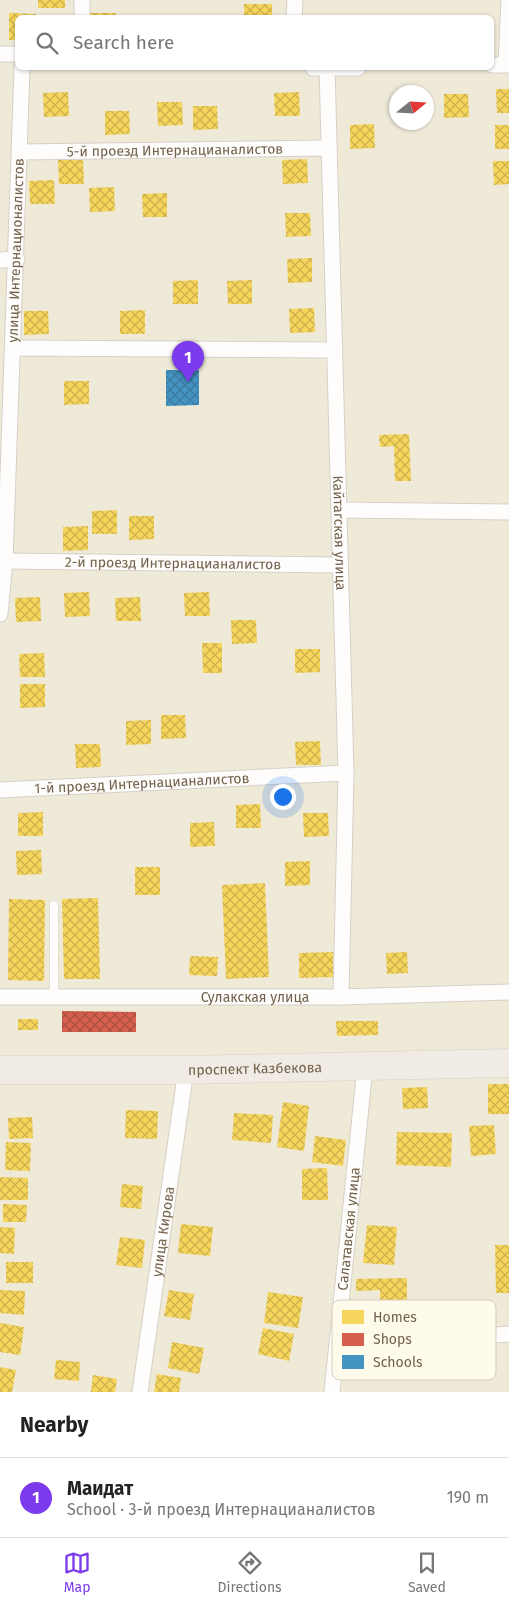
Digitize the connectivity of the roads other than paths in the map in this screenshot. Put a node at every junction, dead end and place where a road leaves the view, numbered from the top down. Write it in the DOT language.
graph roads {
  1 [pos="82,0"];
  2 [pos="295,0"];
  3 [pos="509,0"];
  4 [pos="82,15"];
  5 [pos="294,15"];
  6 [pos="0,54"];
  7 [pos="15,54"];
  8 [pos="502,65"];
  9 [pos="22,70"];
  10 [pos="327,70"];
  11 [pos="329,148"];
  12 [pos="20,152"];
  13 [pos="17,259"];
  14 [pos="0,260"];
  15 [pos="12,348"];
  16 [pos="335,350"];
  17 [pos="339,510"];
  18 [pos="509,512"];
  19 [pos="5,561"];
  20 [pos="340,565"];
  21 [pos="0,614"];
  22 [pos="346,773"];
  23 [pos="0,790"];
  24 [pos="54,904"];
  25 [pos="509,992"];
  26 [pos="54,996"];
  27 [pos="0,997"];
  28 [pos="341,997"];
  29 [pos="509,1050"];
  30 [pos="0,1059"];
  31 [pos="509,1063"];
  32 [pos="365,1066"];
  33 [pos="0,1070"];
  34 [pos="186,1070"];
  35 [pos="341,1300"];
  36 [pos="509,1334"];
  37 [pos="496,1335"];
  38 [pos="140,1392"];
  1 -- 4 [label="street"];
  2 -- 5 [label="street"];
  3 -- 8 [label="street"];
  6 -- 7 [label="street"];
  9 -- 12 [label="street, улица Интернационалистов"];
  10 -- 11 [label="street, Кайтагская улица"];
  11 -- 12 [label="street, 5-й проезд Интернацианалистов"];
  11 -- 16 [label="street, Кайтагская улица"];
  12 -- 13 [label="street, улица Интернационалистов"];
  13 -- 14 [label="street"];
  13 -- 15 [label="street, улица Интернационалистов"];
  15 -- 16 [label="street"];
  15 -- 19 [label="street, улица Интернационалистов"];
  16 -- 17 [label="street, Кайтагская улица"];
  17 -- 18 [label="street"];
  17 -- 20 [label="street, Кайтагская улица"];
  19 -- 20 [label="street, 2-й проезд Интернацианалистов"];
  19 -- 21 [label="street, улица Интернационалистов"];
  20 -- 22 [label="street, Кайтагская улица"];
  22 -- 23 [label="street, 1-й проезд Интернацианалистов"];
  22 -- 28 [label="street, Кайтагская улица"];
  24 -- 26 [label="lane"];
  25 -- 28 [label="street, Сулакская улица"];
  26 -- 27 [label="street, Сулакская улица"];
  26 -- 28 [label="street, Сулакская улица"];
  29 -- 30 [label="highway, проспект Казбекова"];
  31 -- 32 [label="highway, проспект Казбекова"];
  32 -- 34 [label="highway, проспект Казбекова"];
  32 -- 35 [label="street, Салатавская улица"];
  33 -- 34 [label="highway, проспект Казбекова"];
  34 -- 38 [label="street, улица Кирова"];
  36 -- 37 [label="street"];
}
